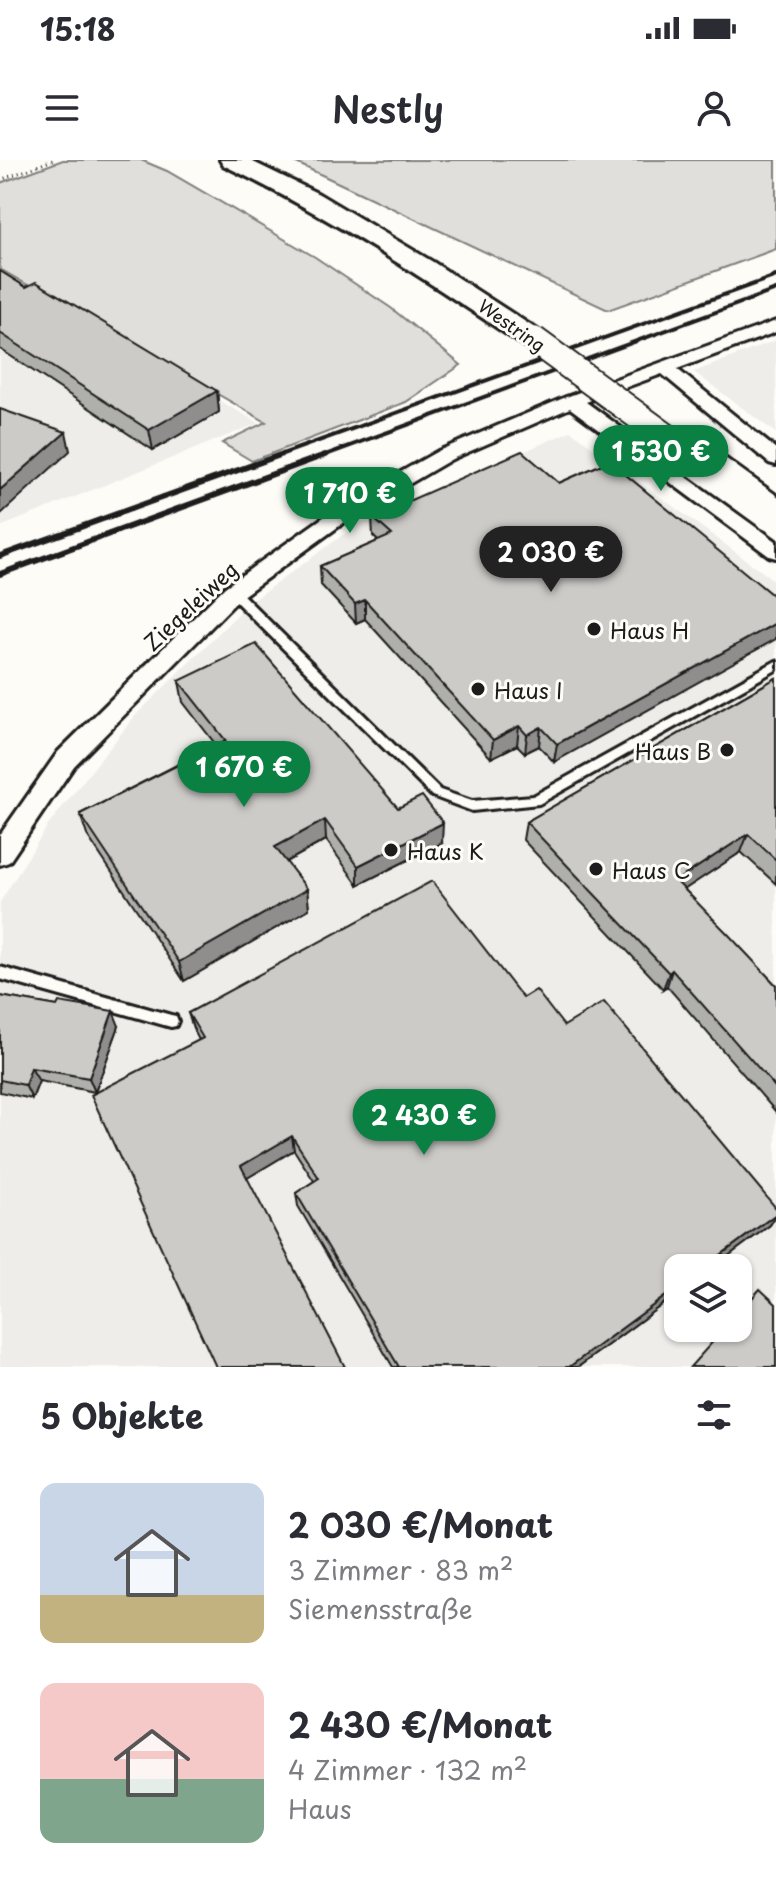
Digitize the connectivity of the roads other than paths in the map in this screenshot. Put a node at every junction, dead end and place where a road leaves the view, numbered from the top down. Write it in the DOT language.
graph roads {
  1 [pos="231,160"];
  2 [pos="776,326"];
  3 [pos="665,368"];
  4 [pos="572,401"];
  5 [pos="776,459"];
  6 [pos="773,514"];
  7 [pos="776,551"];
  8 [pos="233,592"];
  9 [pos="776,665"];
  10 [pos="0,855"];
  11 [pos="0,973"];
  12 [pos="171,1021"];
  1 -- 6 [label="main road, Westring, bridge"];
  2 -- 3 [label="street, Ziegeleiweg"];
  3 -- 4 [label="street, Ziegeleiweg"];
  3 -- 5 [label="street"];
  4 -- 7 [label="street"];
  4 -- 8 [label="street, Ziegeleiweg"];
  8 -- 9 [label="lane"];
  8 -- 10 [label="street, Ziegeleiweg"];
  11 -- 12 [label="lane"];
}
